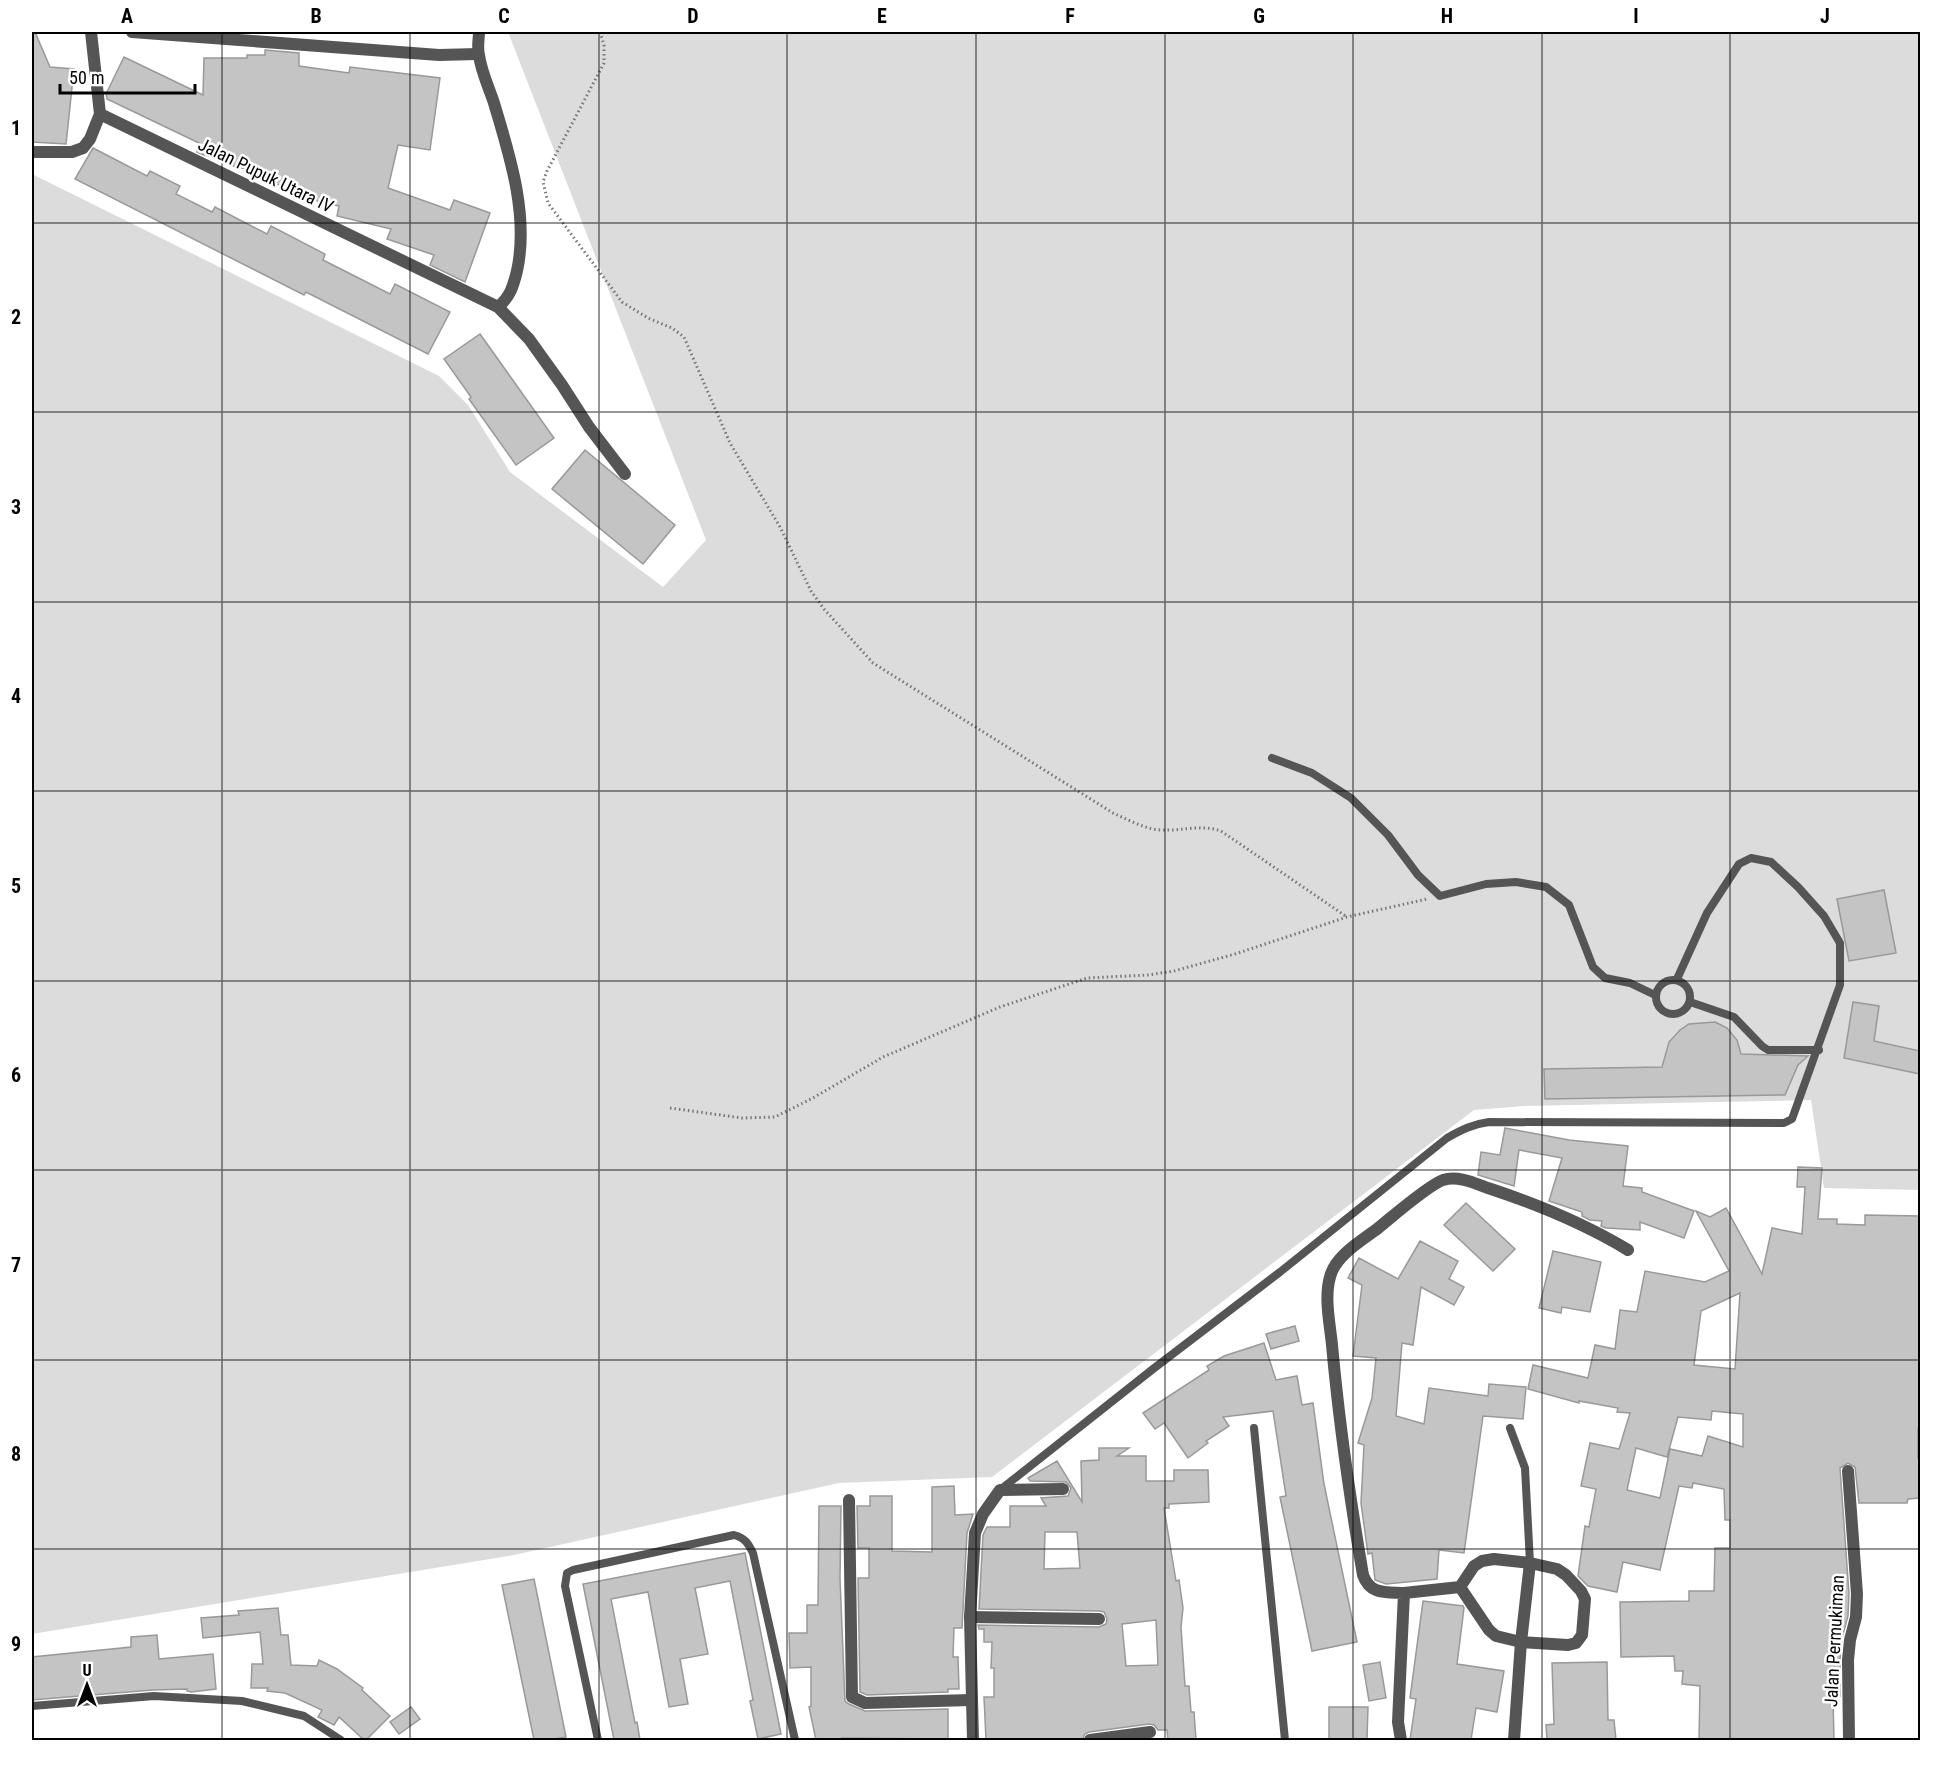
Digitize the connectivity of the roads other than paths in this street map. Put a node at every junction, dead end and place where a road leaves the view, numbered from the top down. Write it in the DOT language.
graph roads {
  1 [pos="91,32"];
  2 [pos="132,32"];
  3 [pos="479,32"];
  4 [pos="478,54"];
  5 [pos="100,114"];
  6 [pos="32,152"];
  7 [pos="498,307"];
  8 [pos="626,474"];
  9 [pos="1272,758"];
  10 [pos="1677,979"];
  11 [pos="1655,995"];
  12 [pos="1690,1002"];
  13 [pos="1818,1050"];
  14 [pos="1628,1250"];
  15 [pos="1254,1428"];
  16 [pos="1510,1428"];
  17 [pos="1848,1471"];
  18 [pos="1063,1489"];
  19 [pos="1000,1490"];
  20 [pos="849,1500"];
  21 [pos="1530,1563"];
  22 [pos="1460,1587"];
  23 [pos="1404,1593"];
  24 [pos="970,1617"];
  25 [pos="1099,1619"];
  26 [pos="1521,1642"];
  27 [pos="971,1700"];
  28 [pos="32,1706"];
  29 [pos="1150,1732"];
  30 [pos="341,1740"];
  31 [pos="598,1740"];
  32 [pos="795,1740"];
  33 [pos="973,1740"];
  34 [pos="1090,1740"];
  35 [pos="1285,1740"];
  36 [pos="1401,1740"];
  37 [pos="1514,1740"];
  38 [pos="1849,1740"];
  1 -- 5 [label="street"];
  2 -- 4 [label="street"];
  3 -- 4 [label="street"];
  4 -- 7 [label="street"];
  5 -- 6 [label="street"];
  5 -- 7 [label="street, Jalan Pupuk Utara IV"];
  7 -- 8 [label="street"];
  9 -- 11 [label="lane"];
  10 -- 11 [label="lane"];
  10 -- 12 [label="lane"];
  10 -- 13 [label="lane"];
  11 -- 12 [label="lane"];
  12 -- 13 [label="lane"];
  13 -- 19 [label="lane"];
  14 -- 23 [label="street"];
  15 -- 35 [label="lane"];
  16 -- 21 [label="lane"];
  17 -- 38 [label="street, Jalan Permukiman"];
  18 -- 19 [label="street"];
  19 -- 24 [label="street"];
  20 -- 27 [label="street"];
  21 -- 22 [label="street"];
  21 -- 26 [label="street"];
  21 -- 26 [label="street"];
  22 -- 23 [label="street"];
  22 -- 26 [label="street"];
  23 -- 36 [label="street"];
  24 -- 25 [label="street"];
  24 -- 27 [label="street"];
  26 -- 37 [label="street"];
  27 -- 33 [label="street"];
  28 -- 30 [label="lane"];
  29 -- 34 [label="street"];
  31 -- 32 [label="lane"];
}
